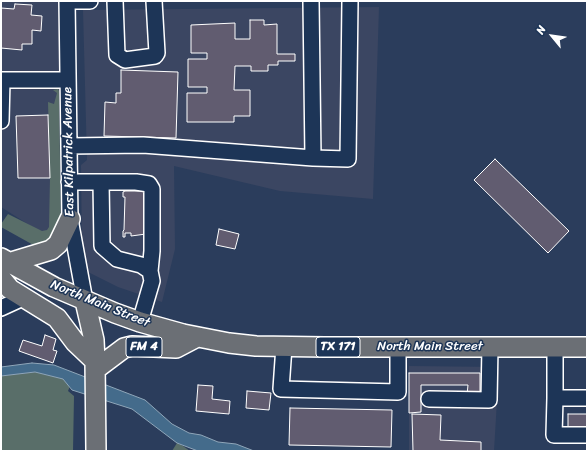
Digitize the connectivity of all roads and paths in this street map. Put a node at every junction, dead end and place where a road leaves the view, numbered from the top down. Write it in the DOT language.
graph roads {
  1 [pos="67,1"];
  2 [pos="90,1"];
  3 [pos="115,1"];
  4 [pos="155,1"];
  5 [pos="311,1"];
  6 [pos="350,1"];
  7 [pos="68,80"];
  8 [pos="1,121"];
  9 [pos="69,146"];
  10 [pos="313,158"];
  11 [pos="69,182"];
  12 [pos="101,182"];
  13 [pos="70,219"];
  14 [pos="3,266"];
  15 [pos="151,276"];
  16 [pos="25,297"];
  17 [pos="85,301"];
  18 [pos="1,308"];
  19 [pos="140,322"];
  20 [pos="197,337"];
  21 [pos="284,346"];
  22 [pos="398,346"];
  23 [pos="490,347"];
  24 [pos="555,347"];
  25 [pos="587,348"];
  26 [pos="96,365"];
  27 [pos="555,398"];
  28 [pos="587,398"];
  29 [pos="429,399"];
  30 [pos="587,435"];
  31 [pos="96,451"];
  1 -- 2 [label="street"];
  1 -- 7 [label="street, East Kilpatrick Avenue"];
  3 -- 4 [label="street"];
  5 -- 10 [label="street"];
  6 -- 10 [label="street"];
  7 -- 8 [label="street"];
  7 -- 9 [label="street, East Kilpatrick Avenue"];
  9 -- 10 [label="street"];
  9 -- 11 [label="street, East Kilpatrick Avenue"];
  11 -- 12 [label="street"];
  11 -- 13 [label="street, East Kilpatrick Avenue"];
  12 -- 15 [label="street"];
  12 -- 15 [label="street"];
  13 -- 14 [label="main road"];
  13 -- 17 [label="street, East Kilpatrick Avenue"];
  14 -- 16 [label="main road"];
  14 -- 17 [label="main road, North Main Street / TX 171"];
  15 -- 19 [label="street"];
  16 -- 18 [label="street"];
  16 -- 26 [label="main road"];
  17 -- 19 [label="main road, North Main Street / TX 171"];
  17 -- 26 [label="main road"];
  19 -- 20 [label="main road, North Main Street / TX 171"];
  20 -- 21 [label="main road, North Main Street / TX 171"];
  20 -- 26 [label="main road, FM 4"];
  21 -- 22 [label="main road, North Main Street / TX 171"];
  21 -- 22 [label="street"];
  22 -- 23 [label="main road, North Main Street / TX 171"];
  23 -- 24 [label="main road, North Main Street / TX 171"];
  23 -- 29 [label="street"];
  24 -- 25 [label="main road, North Main Street / TX 171"];
  24 -- 27 [label="street"];
  26 -- 31 [label="main road"];
  27 -- 28 [label="street"];
  27 -- 30 [label="street"];
}
